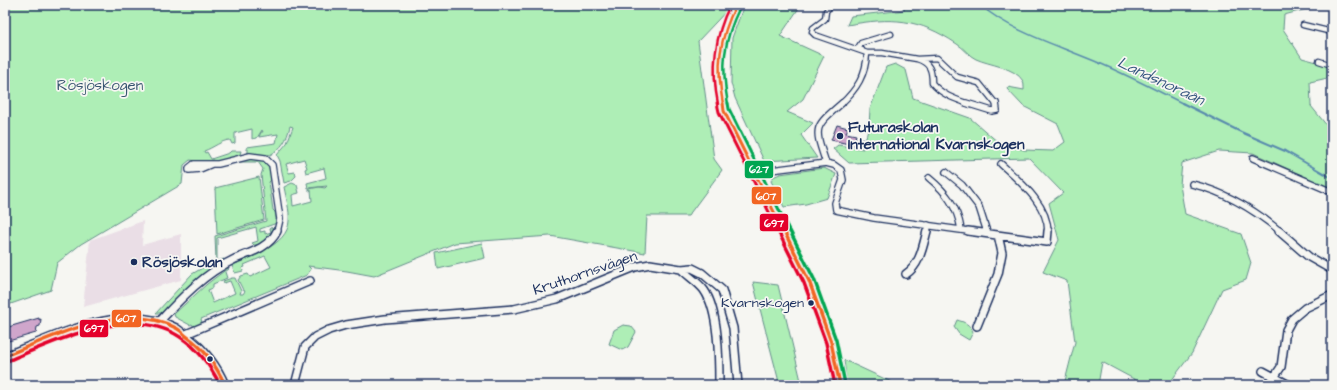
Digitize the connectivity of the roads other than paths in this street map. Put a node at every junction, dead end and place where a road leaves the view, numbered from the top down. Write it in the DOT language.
graph roads {
  1 [pos="736,5"];
  2 [pos="831,5"];
  3 [pos="1303,25"];
  4 [pos="1332,32"];
  5 [pos="891,34"];
  6 [pos="867,53"];
  7 [pos="917,59"];
  8 [pos="1319,62"];
  9 [pos="1332,65"];
  10 [pos="1253,158"];
  11 [pos="826,163"];
  12 [pos="212,164"];
  13 [pos="1001,164"];
  14 [pos="755,172"];
  15 [pos="946,172"];
  16 [pos="929,178"];
  17 [pos="1192,184"];
  18 [pos="1332,192"];
  19 [pos="928,225"];
  20 [pos="962,229"];
  21 [pos="987,233"];
  22 [pos="998,235"];
  23 [pos="682,269"];
  24 [pos="1332,270"];
  25 [pos="906,274"];
  26 [pos="310,281"];
  27 [pos="1332,295"];
  28 [pos="160,321"];
  29 [pos="977,326"];
  30 [pos="186,334"];
  31 [pos="5,356"];
  32 [pos="1263,371"];
  33 [pos="1275,377"];
  34 [pos="225,385"];
  35 [pos="295,385"];
  36 [pos="719,385"];
  37 [pos="738,385"];
  38 [pos="840,385"];
  39 [pos="1269,385"];
  40 [pos="1289,385"];
  1 -- 14 [label="main road"];
  2 -- 6 [label="street"];
  3 -- 4 [label="street"];
  5 -- 6 [label="street"];
  6 -- 7 [label="street"];
  6 -- 11 [label="street"];
  7 -- 7 [label="street"];
  8 -- 9 [label="street"];
  10 -- 18 [label="street"];
  11 -- 14 [label="street"];
  11 -- 19 [label="street"];
  12 -- 28 [label="street"];
  13 -- 22 [label="street"];
  14 -- 38 [label="main road"];
  15 -- 21 [label="street"];
  16 -- 20 [label="street"];
  17 -- 24 [label="street"];
  19 -- 20 [label="street"];
  19 -- 25 [label="street"];
  20 -- 21 [label="street"];
  21 -- 22 [label="street"];
  22 -- 29 [label="street"];
  23 -- 35 [label="street, Kruthornsvägen"];
  23 -- 36 [label="street"];
  23 -- 37 [label="street, Kruthornsvägen"];
  26 -- 30 [label="street"];
  27 -- 33 [label="street"];
  28 -- 30 [label="street"];
  28 -- 31 [label="street"];
  30 -- 34 [label="street"];
  32 -- 33 [label="street"];
  33 -- 39 [label="street"];
  33 -- 40 [label="street"];
}
